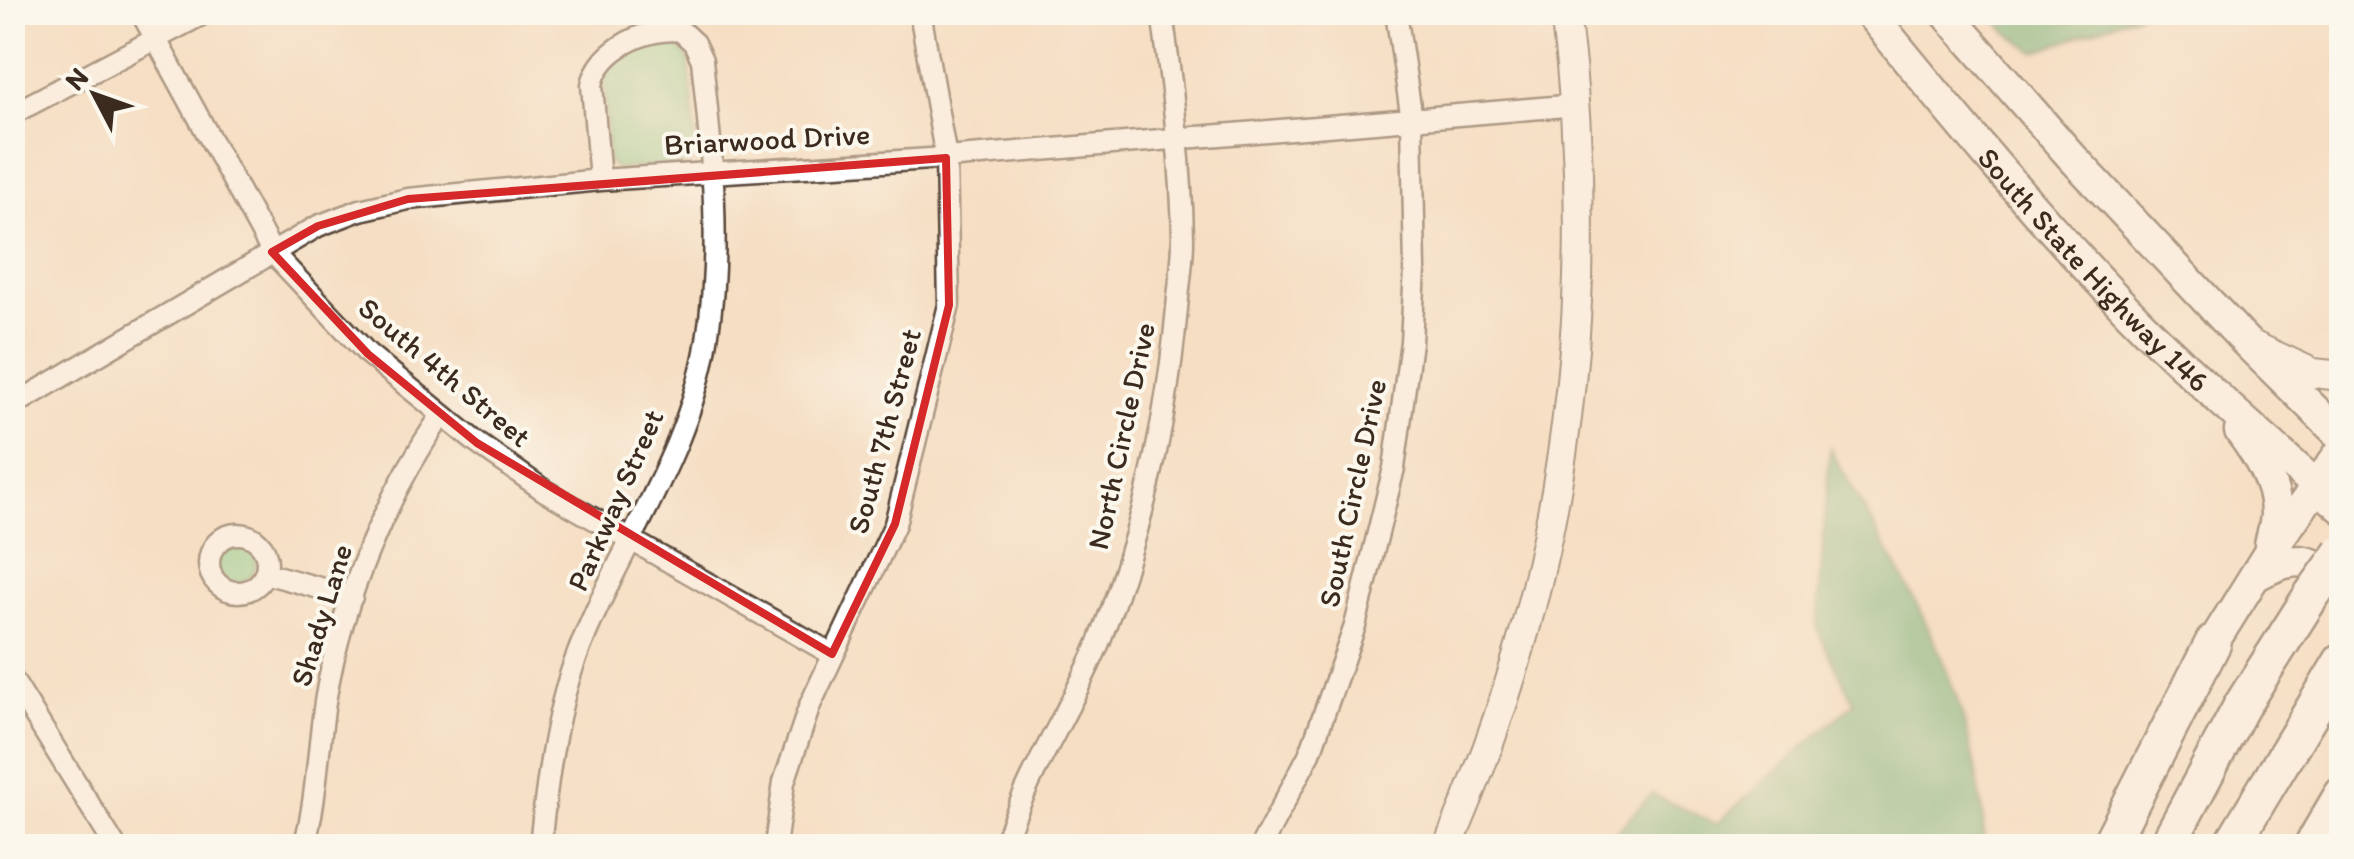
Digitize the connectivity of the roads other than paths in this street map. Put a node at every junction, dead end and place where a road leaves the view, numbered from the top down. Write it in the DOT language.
graph roads {
  1 [pos="141,12"];
  2 [pos="208,12"];
  3 [pos="920,12"];
  4 [pos="1162,12"];
  5 [pos="1396,12"];
  6 [pos="1565,12"];
  7 [pos="1869,12"];
  8 [pos="1944,12"];
  9 [pos="155,40"];
  10 [pos="1577,105"];
  11 [pos="12,114"];
  12 [pos="1412,120"];
  13 [pos="1179,136"];
  14 [pos="946,158"];
  15 [pos="714,173"];
  16 [pos="600,180"];
  17 [pos="272,252"];
  18 [pos="2246,342"];
  19 [pos="2342,376"];
  20 [pos="2208,389"];
  21 [pos="12,406"];
  22 [pos="441,416"];
  23 [pos="2342,437"];
  24 [pos="2342,450"];
  25 [pos="2316,485"];
  26 [pos="2342,508"];
  27 [pos="629,540"];
  28 [pos="2342,553"];
  29 [pos="2261,566"];
  30 [pos="265,573"];
  31 [pos="2326,589"];
  32 [pos="352,597"];
  33 [pos="2212,643"];
  34 [pos="832,654"];
  35 [pos="2342,662"];
  36 [pos="12,679"];
  37 [pos="2342,798"];
  38 [pos="115,846"];
  39 [pos="304,846"];
  40 [pos="540,846"];
  41 [pos="776,846"];
  42 [pos="1004,846"];
  43 [pos="1261,846"];
  44 [pos="1448,846"];
  45 [pos="2097,846"];
  46 [pos="2109,846"];
  47 [pos="2167,846"];
  48 [pos="2231,846"];
  49 [pos="2315,846"];
  1 -- 9 [label="street, South 4th Street"];
  2 -- 9 [label="street"];
  3 -- 14 [label="street, South 7th Street"];
  4 -- 13 [label="street, North Circle Drive"];
  5 -- 12 [label="street, South Circle Drive"];
  6 -- 10 [label="main road"];
  7 -- 20 [label="main road, South State Highway 146"];
  8 -- 18 [label="main road, South State Highway 146"];
  9 -- 11 [label="street"];
  9 -- 17 [label="street, South 4th Street"];
  10 -- 12 [label="street, Briarwood Drive"];
  10 -- 44 [label="main road"];
  12 -- 13 [label="street, Briarwood Drive"];
  12 -- 43 [label="street, South Circle Drive"];
  13 -- 14 [label="street, Briarwood Drive"];
  13 -- 42 [label="street, North Circle Drive"];
  14 -- 15 [label="street, Briarwood Drive"];
  14 -- 34 [label="street, South 7th Street"];
  15 -- 16 [label="street, Briarwood Drive"];
  15 -- 16 [label="street, Parkway Street"];
  15 -- 27 [label="street, Parkway Street"];
  16 -- 17 [label="street, Briarwood Drive"];
  17 -- 21 [label="street, Briarwood Drive"];
  17 -- 22 [label="street, South 4th Street"];
  18 -- 19 [label="main road"];
  18 -- 23 [label="main road, South State Highway 146"];
  20 -- 25 [label="main road, South State Highway 146"];
  20 -- 29 [label="main road"];
  22 -- 27 [label="street, South 4th Street"];
  22 -- 32 [label="street, Shady Lane"];
  24 -- 25 [label="main road"];
  25 -- 26 [label="main road, South State Highway 146"];
  25 -- 29 [label="main road"];
  27 -- 34 [label="street, South 4th Street"];
  27 -- 40 [label="street, Parkway Street"];
  28 -- 31 [label="highway, bridge"];
  29 -- 31 [label="main road"];
  29 -- 33 [label="main road"];
  30 -- 32 [label="street"];
  31 -- 47 [label="highway"];
  32 -- 39 [label="street, Shady Lane"];
  33 -- 45 [label="main road"];
  33 -- 46 [label="highway"];
  34 -- 41 [label="street, South 7th Street"];
  35 -- 48 [label="highway"];
  36 -- 38 [label="street"];
  37 -- 49 [label="highway"];
}
